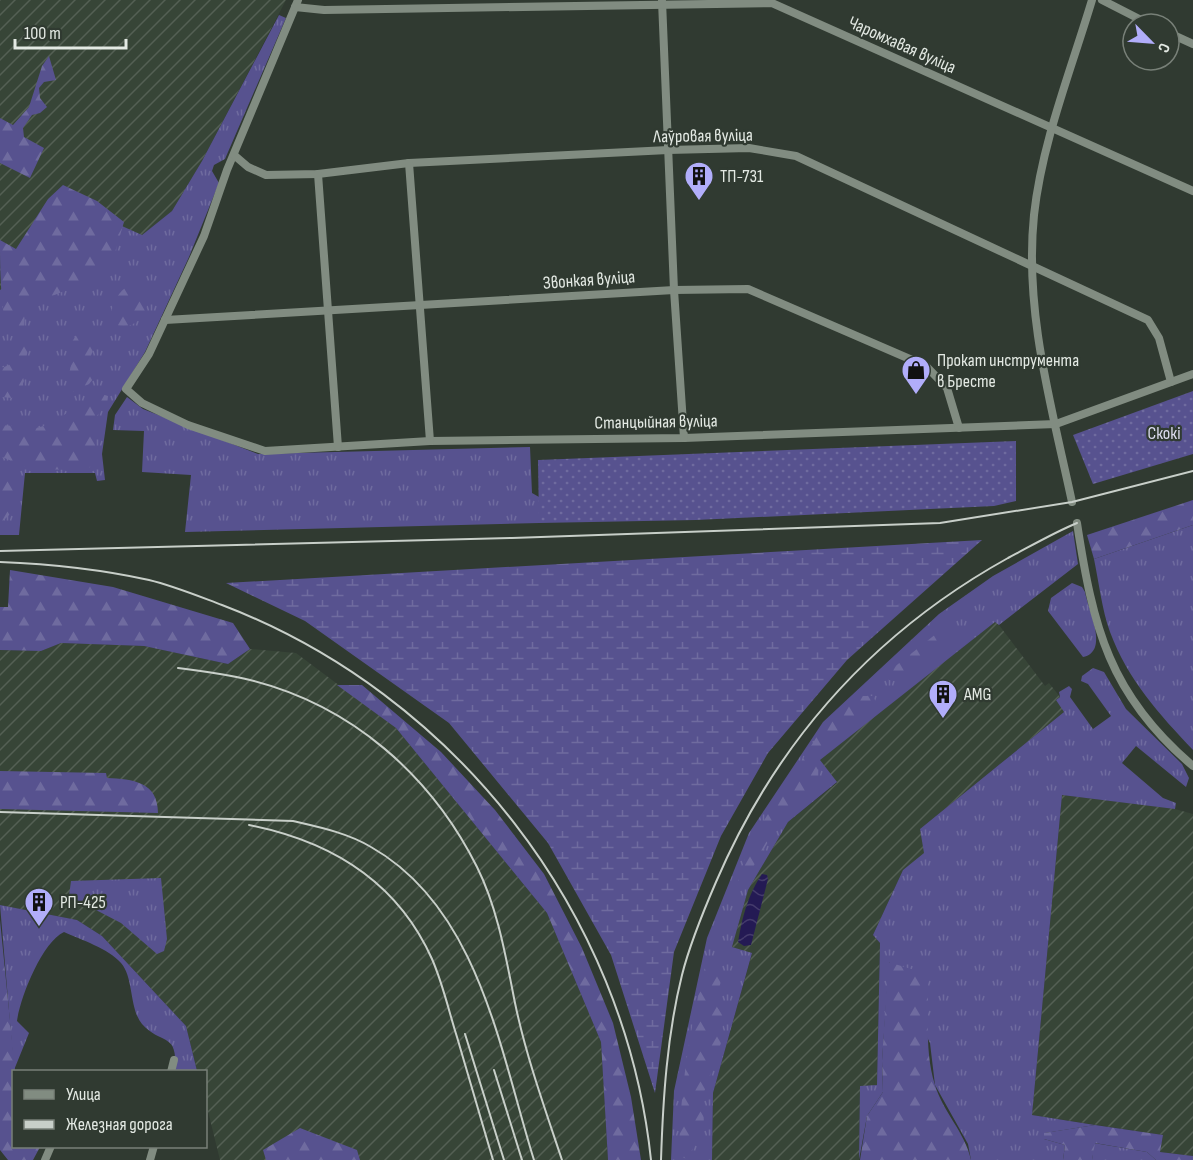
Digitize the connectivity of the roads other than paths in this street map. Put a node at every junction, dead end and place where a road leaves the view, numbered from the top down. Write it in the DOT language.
graph roads {
  1 [pos="1092,0"];
  2 [pos="1102,0"];
  3 [pos="296,3"];
  4 [pos="662,3"];
  5 [pos="1126,12"];
  6 [pos="1053,129"];
  7 [pos="668,150"];
  8 [pos="234,155"];
  9 [pos="409,163"];
  10 [pos="318,174"];
  11 [pos="1193,191"];
  12 [pos="1032,266"];
  13 [pos="674,290"];
  14 [pos="418,306"];
  15 [pos="328,308"];
  16 [pos="165,320"];
  17 [pos="1193,374"];
  18 [pos="1171,382"];
  19 [pos="1056,424"];
  20 [pos="959,428"];
  21 [pos="684,438"];
  22 [pos="430,441"];
  23 [pos="338,447"];
  24 [pos="1072,502"];
  25 [pos="1077,523"];
  26 [pos="1193,766"];
  27 [pos="174,1060"];
  28 [pos="171,1070"];
  1 -- 6 [label="street"];
  2 -- 5 [label="street"];
  3 -- 4 [label="street, Чаромхавая вуліца"];
  3 -- 8 [label="street"];
  4 -- 6 [label="street, Чаромхавая вуліца"];
  4 -- 7 [label="street"];
  6 -- 11 [label="street, Чаромхавая вуліца"];
  6 -- 12 [label="street"];
  7 -- 9 [label="street, Лаўровая вуліца"];
  7 -- 12 [label="street, Лаўровая вуліца"];
  7 -- 13 [label="street"];
  8 -- 10 [label="street, Лаўровая вуліца"];
  8 -- 16 [label="street"];
  9 -- 10 [label="street, Лаўровая вуліца"];
  9 -- 14 [label="street"];
  10 -- 15 [label="street"];
  12 -- 18 [label="street, Лаўровая вуліца"];
  12 -- 19 [label="street"];
  13 -- 14 [label="street, Звонкая вуліца"];
  13 -- 20 [label="street, Звонкая вуліца"];
  13 -- 21 [label="street"];
  14 -- 15 [label="street, Звонкая вуліца"];
  14 -- 22 [label="street"];
  15 -- 16 [label="street, Звонкая вуліца"];
  15 -- 23 [label="street"];
  16 -- 23 [label="street, Станцыйная вуліца"];
  17 -- 18 [label="street, Станцыйная вуліца"];
  18 -- 19 [label="street, Станцыйная вуліца"];
  19 -- 20 [label="street, Станцыйная вуліца"];
  19 -- 24 [label="street"];
  20 -- 21 [label="street, Станцыйная вуліца"];
  21 -- 22 [label="street, Станцыйная вуліца"];
  22 -- 23 [label="street, Станцыйная вуліца"];
  25 -- 26 [label="street"];
  27 -- 28 [label="street"];
}
